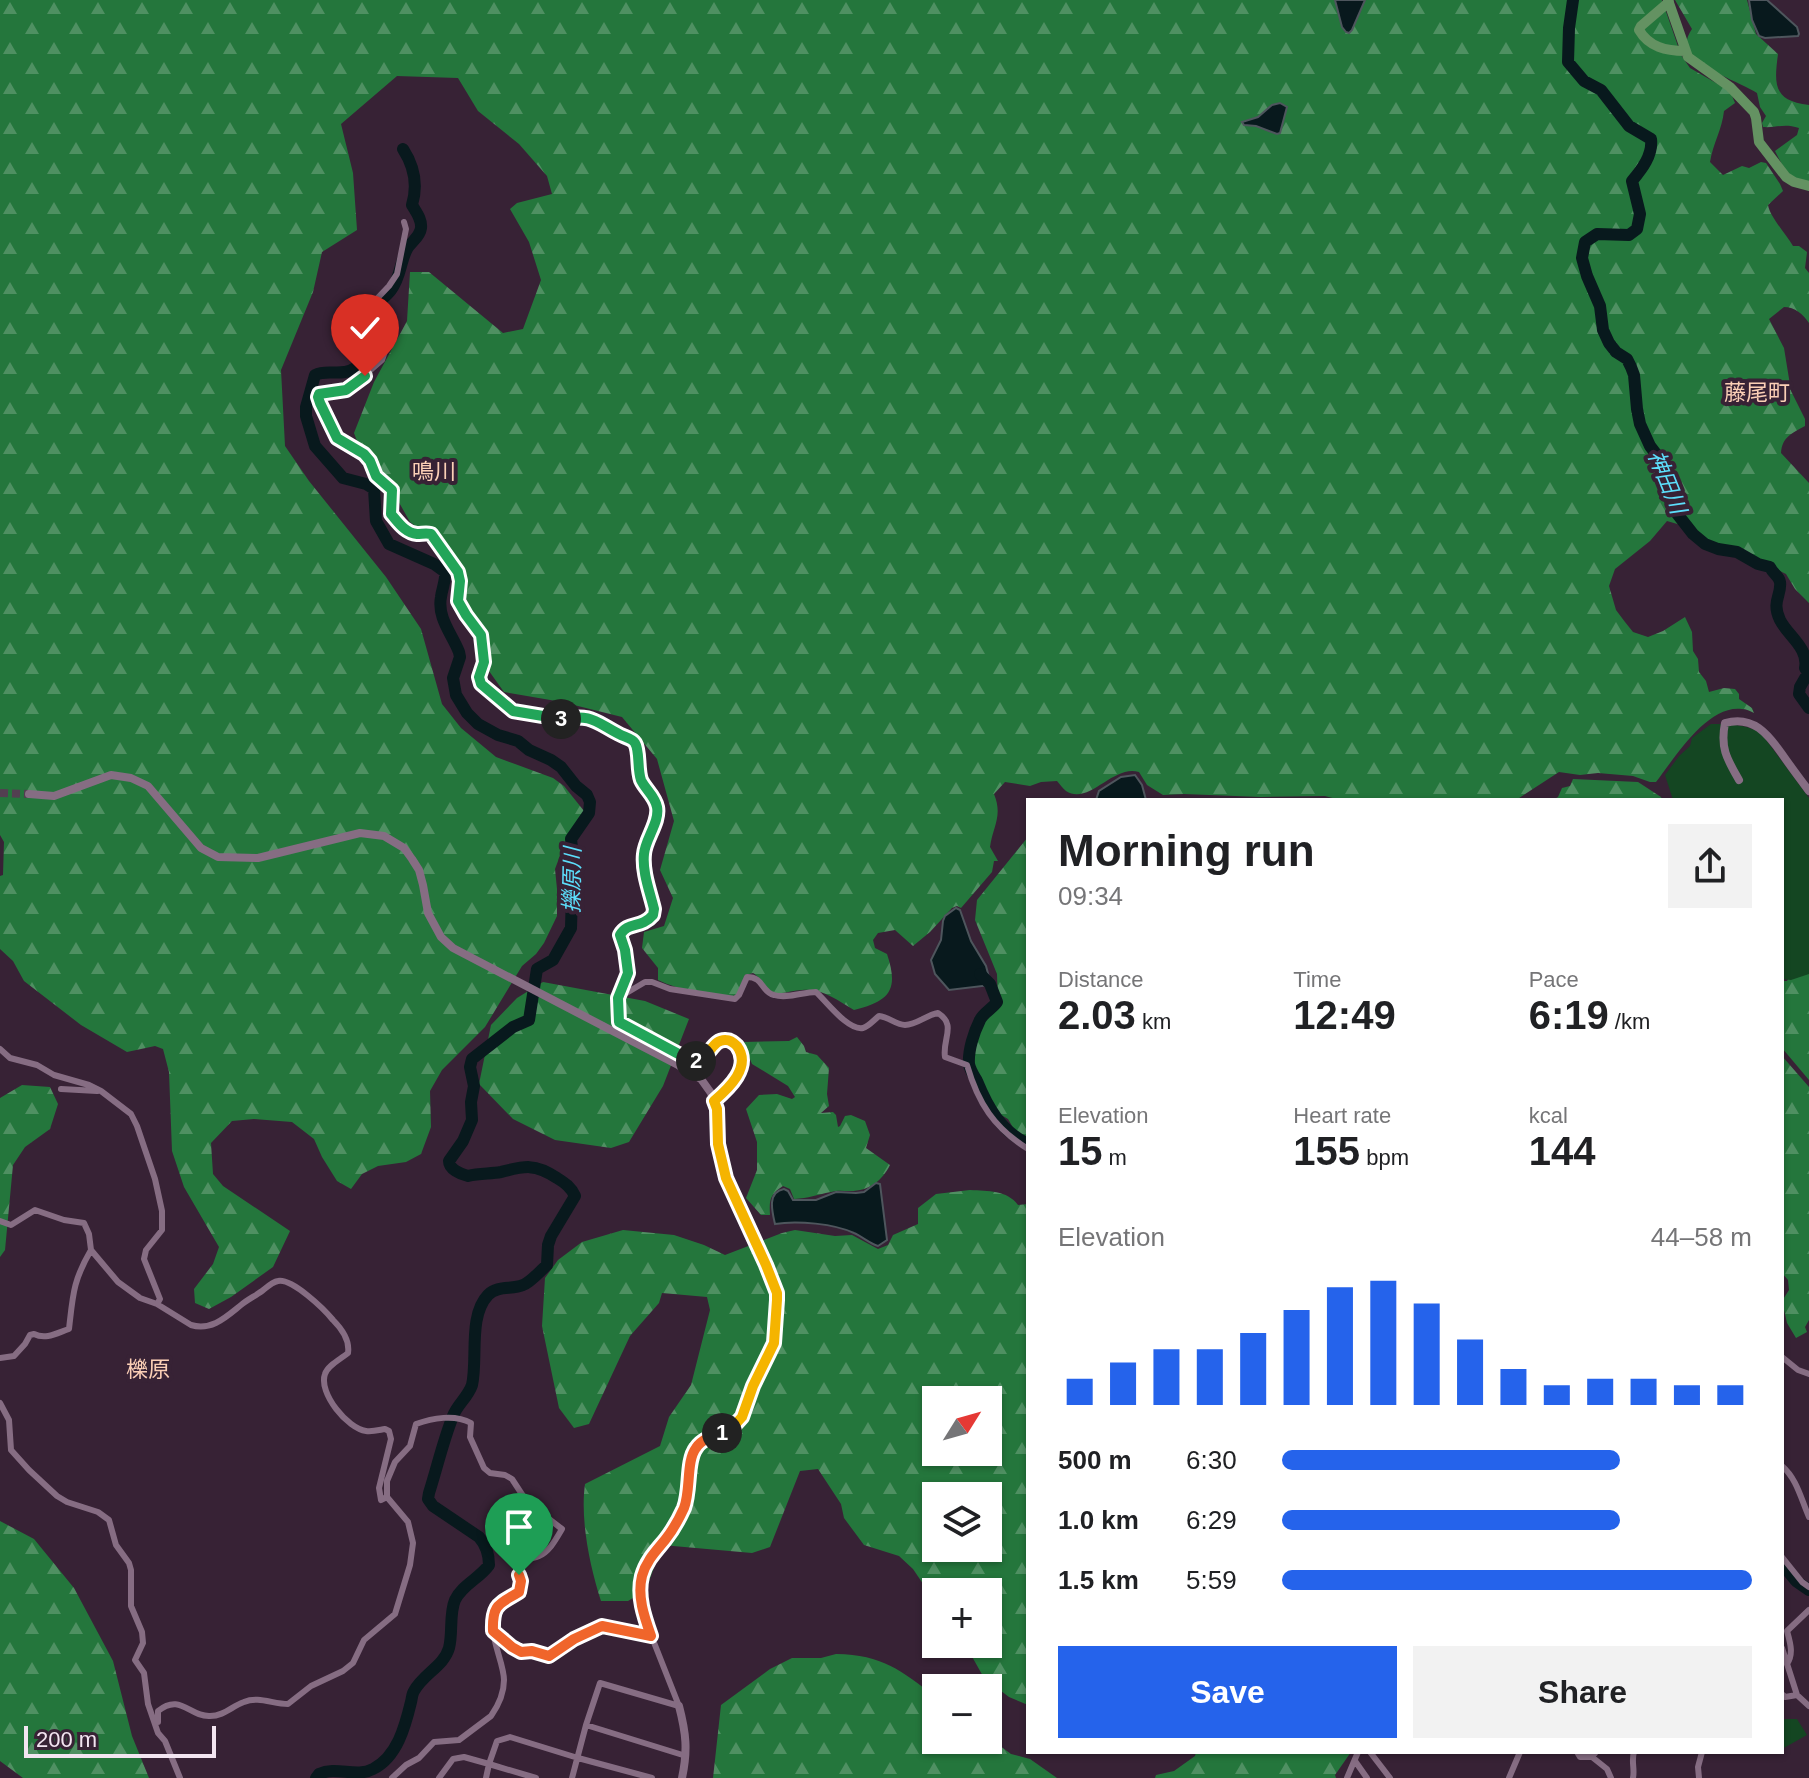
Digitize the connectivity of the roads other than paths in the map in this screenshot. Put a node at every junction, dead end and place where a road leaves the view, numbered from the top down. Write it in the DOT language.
graph roads {
  1 [pos="1669,1"];
  2 [pos="1685,51"];
  3 [pos="1809,186"];
  4 [pos="404,222"];
  5 [pos="1739,780"];
  6 [pos="1809,791"];
  7 [pos="29,794"];
  8 [pos="618,998"];
  9 [pos="0,1049"];
  10 [pos="61,1089"];
  11 [pos="101,1091"];
  12 [pos="714,1101"];
  13 [pos="1026,1148"];
  14 [pos="0,1221"];
  15 [pos="91,1250"];
  16 [pos="766,1265"];
  17 [pos="157,1304"];
  18 [pos="0,1358"];
  19 [pos="1784,1359"];
  20 [pos="1809,1374"];
  21 [pos="0,1403"];
  22 [pos="1784,1468"];
  23 [pos="387,1497"];
  24 [pos="1809,1517"];
  25 [pos="1784,1560"];
  26 [pos="1809,1587"];
  27 [pos="1809,1610"];
  28 [pos="493,1631"];
  29 [pos="651,1636"];
  30 [pos="1784,1654"];
  31 [pos="1787,1664"];
  32 [pos="1797,1695"];
  33 [pos="1784,1696"];
  34 [pos="679,1706"];
  35 [pos="1809,1706"];
  36 [pos="586,1725"];
  37 [pos="165,1741"];
  38 [pos="1357,1754"];
  39 [pos="1372,1754"];
  40 [pos="1519,1754"];
  41 [pos="1594,1754"];
  42 [pos="1633,1754"];
  43 [pos="1701,1754"];
  44 [pos="686,1756"];
  45 [pos="578,1758"];
  46 [pos="1355,1761"];
  47 [pos="489,1764"];
  48 [pos="180,1778"];
  49 [pos="392,1778"];
  50 [pos="439,1778"];
  51 [pos="486,1778"];
  52 [pos="536,1778"];
  53 [pos="572,1778"];
  54 [pos="652,1778"];
  55 [pos="682,1778"];
  56 [pos="1347,1778"];
  57 [pos="1367,1778"];
  58 [pos="1390,1778"];
  59 [pos="1509,1778"];
  60 [pos="1611,1778"];
  61 [pos="1633,1778"];
  62 [pos="1699,1778"];
  1 -- 2 [label="highway"];
  1 -- 2 [label="highway"];
  2 -- 3 [label="highway"];
  4 -- 8 [label="street"];
  5 -- 6 [label="street"];
  7 -- 12 [label="street"];
  8 -- 12 [label="street"];
  8 -- 13 [label="street"];
  9 -- 11 [label="street"];
  10 -- 11 [label="street"];
  11 -- 17 [label="street"];
  12 -- 16 [label="street"];
  14 -- 15 [label="street"];
  15 -- 17 [label="street"];
  15 -- 18 [label="street"];
  16 -- 29 [label="street"];
  17 -- 23 [label="street"];
  19 -- 20 [label="street"];
  21 -- 37 [label="street"];
  22 -- 24 [label="street"];
  23 -- 28 [label="street"];
  23 -- 37 [label="street"];
  25 -- 26 [label="street"];
  27 -- 31 [label="street"];
  28 -- 29 [label="street"];
  28 -- 49 [label="street"];
  29 -- 34 [label="street"];
  30 -- 31 [label="street"];
  31 -- 32 [label="street"];
  32 -- 33 [label="street"];
  32 -- 35 [label="street"];
  34 -- 36 [label="street"];
  34 -- 44 [label="street"];
  36 -- 44 [label="street"];
  36 -- 45 [label="street"];
  37 -- 48 [label="street"];
  38 -- 46 [label="street"];
  39 -- 58 [label="street"];
  40 -- 59 [label="street"];
  41 -- 60 [label="street"];
  42 -- 61 [label="street"];
  43 -- 62 [label="street"];
  44 -- 55 [label="street"];
  45 -- 47 [label="street"];
  45 -- 53 [label="street"];
  45 -- 54 [label="street"];
  46 -- 56 [label="street"];
  46 -- 57 [label="street"];
  47 -- 50 [label="street"];
  47 -- 51 [label="street"];
  47 -- 52 [label="street"];
}
